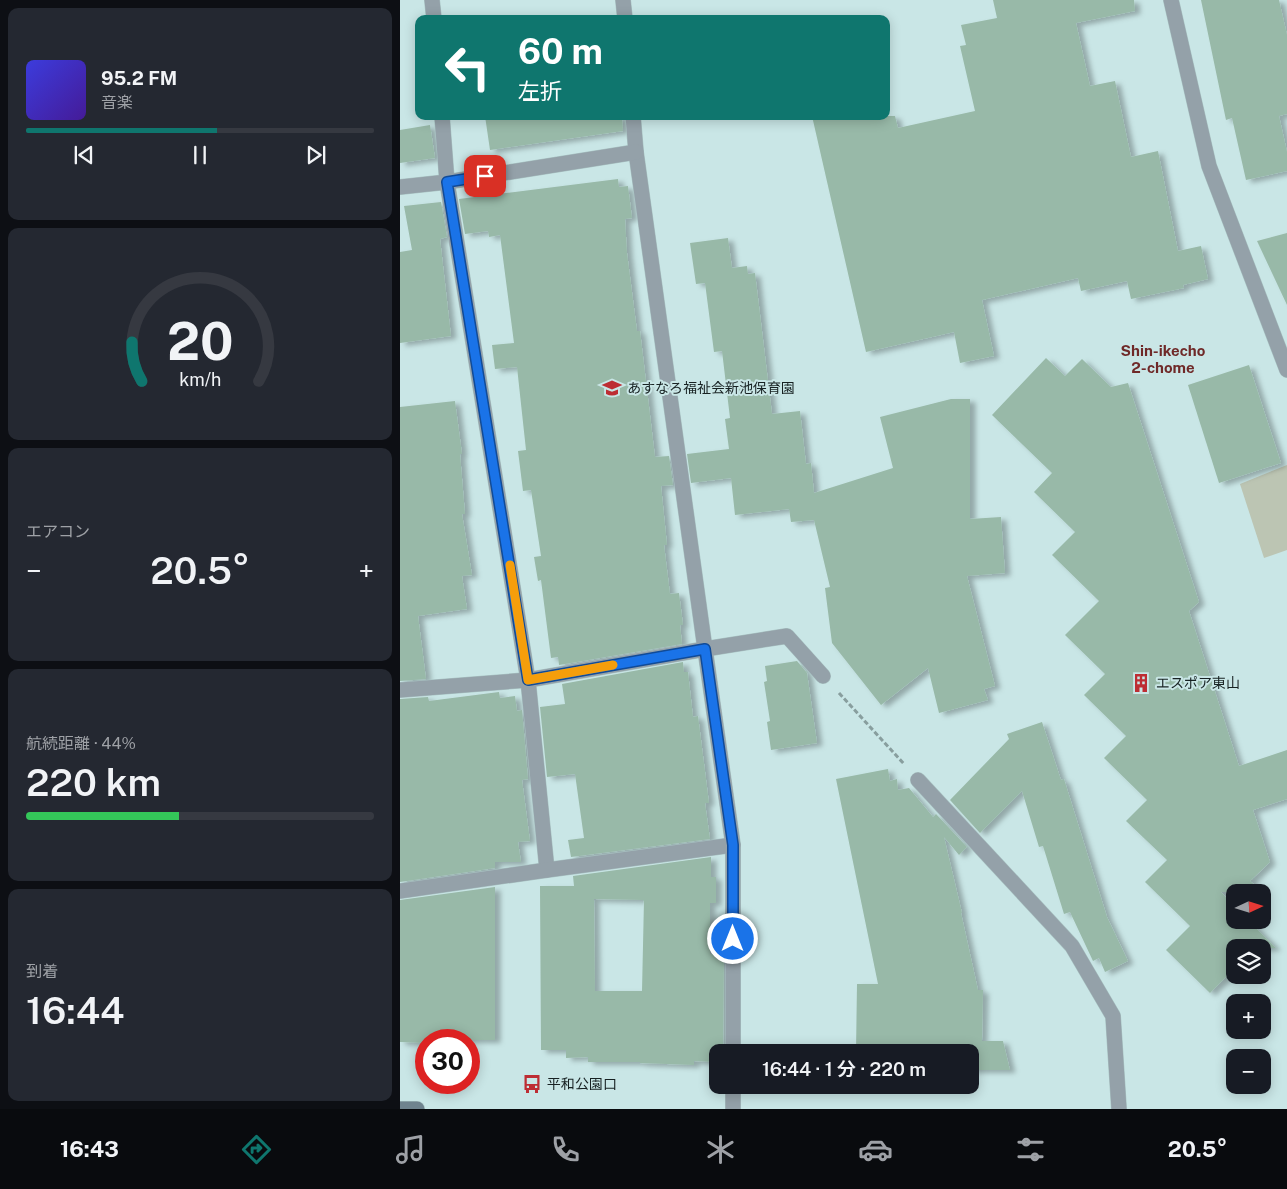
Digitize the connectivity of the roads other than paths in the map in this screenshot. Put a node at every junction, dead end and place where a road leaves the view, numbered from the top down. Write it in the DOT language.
graph roads {
  1 [pos="432,0"];
  2 [pos="623,0"];
  3 [pos="1171,0"];
  4 [pos="434,15"];
  5 [pos="625,15"];
  6 [pos="442,120"];
  7 [pos="633,120"];
  8 [pos="636,152"];
  9 [pos="447,182"];
  10 [pos="400,187"];
  11 [pos="1287,370"];
  12 [pos="705,649"];
  13 [pos="823,676"];
  14 [pos="528,680"];
  15 [pos="400,690"];
  16 [pos="918,780"];
  17 [pos="733,845"];
  18 [pos="547,870"];
  19 [pos="400,891"];
  20 [pos="733,1044"];
  21 [pos="733,1094"];
  22 [pos="400,1109"];
  23 [pos="417,1109"];
  24 [pos="733,1109"];
  25 [pos="1118,1109"];
  1 -- 4 [label="street"];
  2 -- 5 [label="street"];
  3 -- 11 [label="street"];
  6 -- 9 [label="street"];
  7 -- 8 [label="street"];
  8 -- 9 [label="street"];
  8 -- 12 [label="street"];
  9 -- 10 [label="street"];
  9 -- 14 [label="street"];
  12 -- 13 [label="street"];
  12 -- 14 [label="street"];
  12 -- 17 [label="street"];
  14 -- 15 [label="street"];
  14 -- 18 [label="street"];
  16 -- 25 [label="street"];
  17 -- 18 [label="street"];
  17 -- 20 [label="street"];
  18 -- 19 [label="street"];
  21 -- 24 [label="street"];
  22 -- 23 [label="street"];
}
